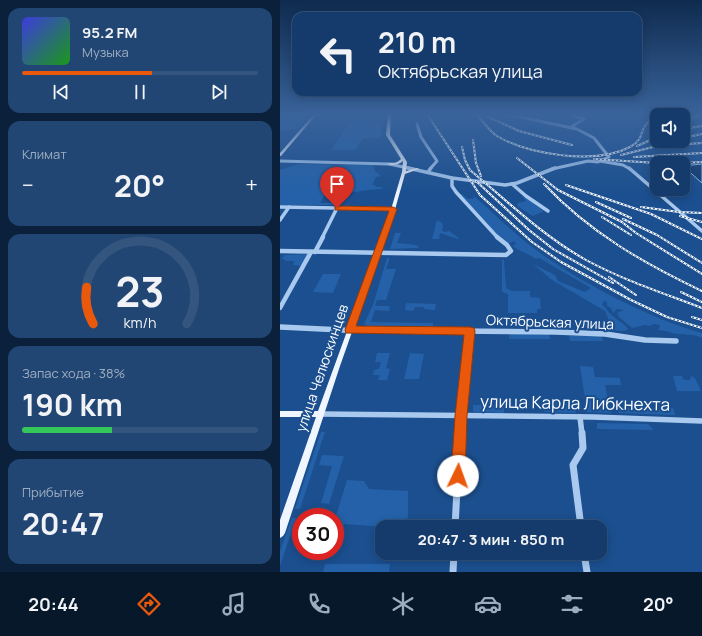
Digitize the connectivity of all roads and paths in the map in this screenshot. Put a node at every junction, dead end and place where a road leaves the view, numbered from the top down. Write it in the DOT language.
graph roads {
  1 [pos="293,141"];
  2 [pos="392,141"];
  3 [pos="423,141"];
  4 [pos="597,141"];
  5 [pos="280,155"];
  6 [pos="403,159"];
  7 [pos="280,161"];
  8 [pos="600,161"];
  9 [pos="389,164"];
  10 [pos="405,166"];
  11 [pos="417,169"];
  12 [pos="428,172"];
  13 [pos="404,173"];
  14 [pos="452,178"];
  15 [pos="512,184"];
  16 [pos="280,207"];
  17 [pos="289,208"];
  18 [pos="337,208"];
  19 [pos="393,209"];
  20 [pos="548,211"];
  21 [pos="280,220"];
  22 [pos="702,231"];
  23 [pos="280,251"];
  24 [pos="313,252"];
  25 [pos="378,253"];
  26 [pos="280,308"];
  27 [pos="280,327"];
  28 [pos="350,330"];
  29 [pos="470,331"];
  30 [pos="676,341"];
  31 [pos="280,414"];
  32 [pos="320,414"];
  33 [pos="461,416"];
  34 [pos="580,417"];
  35 [pos="702,421"];
  36 [pos="455,520"];
  37 [pos="580,520"];
  38 [pos="280,533"];
  39 [pos="454,560"];
  40 [pos="585,560"];
  41 [pos="453,572"];
  42 [pos="587,572"];
  1 -- 5 [label="main road"];
  2 -- 6 [label="main road"];
  3 -- 12 [label="street"];
  4 -- 8 [label="street"];
  6 -- 9 [label="main road"];
  6 -- 10 [label="main road"];
  7 -- 9 [label="street"];
  8 -- 15 [label="street"];
  8 -- 22 [label="street"];
  9 -- 10 [label="street"];
  10 -- 11 [label="street"];
  10 -- 13 [label="main road, улица Челюскинцев"];
  11 -- 12 [label="street"];
  11 -- 13 [label="main road"];
  12 -- 14 [label="street"];
  13 -- 19 [label="main road, улица Челюскинцев"];
  14 -- 15 [label="street"];
  14 -- 25 [label="street"];
  15 -- 20 [label="street"];
  16 -- 17 [label="street"];
  17 -- 18 [label="street"];
  17 -- 21 [label="street"];
  18 -- 19 [label="street"];
  18 -- 24 [label="street"];
  19 -- 25 [label="main road, улица Челюскинцев"];
  23 -- 24 [label="street"];
  24 -- 25 [label="street"];
  24 -- 26 [label="street"];
  25 -- 28 [label="main road, улица Челюскинцев"];
  27 -- 28 [label="street, Октябрьская улица"];
  28 -- 29 [label="street, Октябрьская улица"];
  28 -- 32 [label="main road, улица Челюскинцев"];
  29 -- 30 [label="street, Октябрьская улица"];
  29 -- 33 [label="street"];
  31 -- 32 [label="main road, улица Карла Либкнехта"];
  32 -- 33 [label="street, улица Карла Либкнехта"];
  32 -- 38 [label="main road, улица Челюскинцев"];
  33 -- 34 [label="street, улица Карла Либкнехта"];
  33 -- 36 [label="street"];
  34 -- 35 [label="street, улица Карла Либкнехта"];
  34 -- 37 [label="street"];
  39 -- 41 [label="street"];
  40 -- 42 [label="street"];
}
